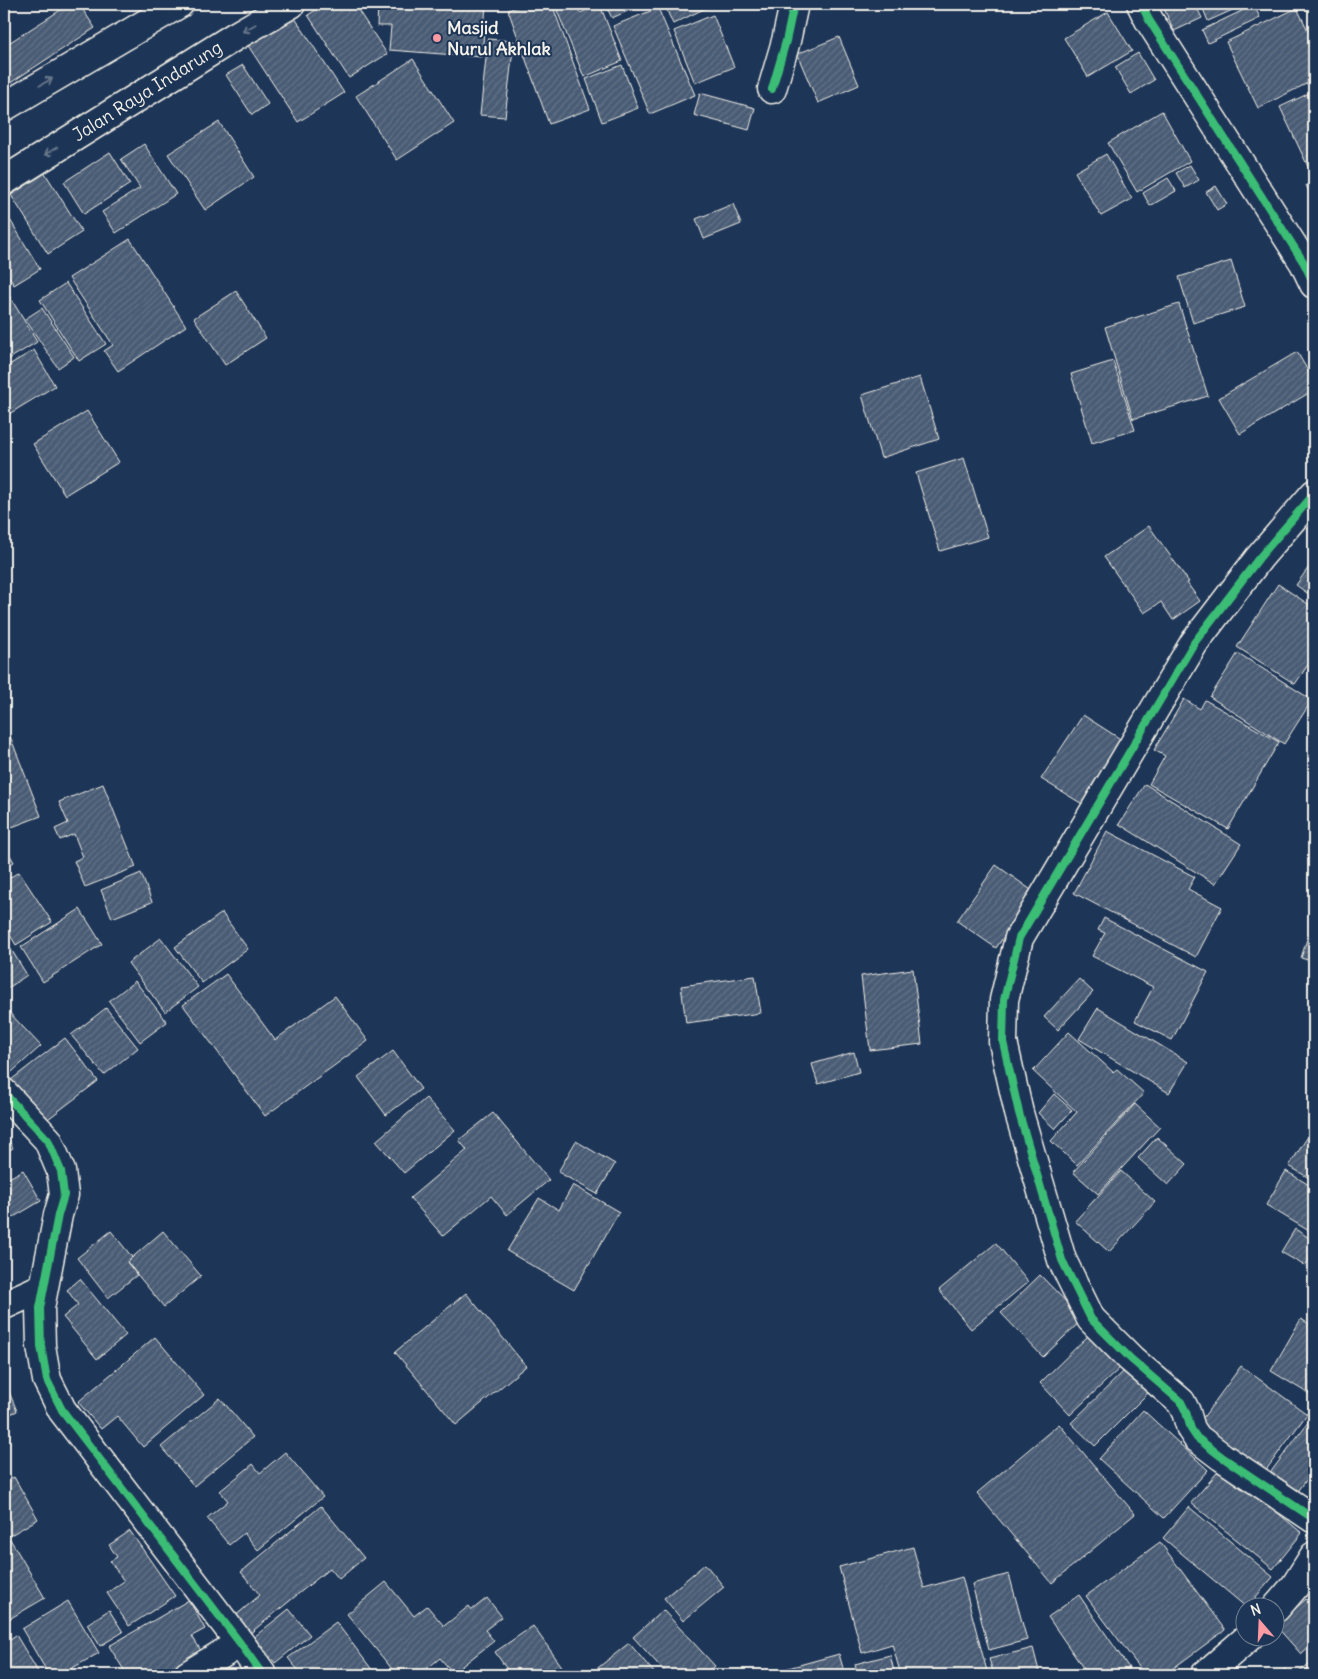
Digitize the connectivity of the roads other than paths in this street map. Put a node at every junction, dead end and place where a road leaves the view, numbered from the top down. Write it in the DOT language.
graph roads {
  1 [pos="179,4"];
  2 [pos="291,4"];
  3 [pos="794,4"];
  4 [pos="1140,4"];
  5 [pos="772,89"];
  6 [pos="4,107"];
  7 [pos="4,181"];
  8 [pos="1314,284"];
  9 [pos="1314,494"];
  10 [pos="4,1093"];
  11 [pos="44,1287"];
  12 [pos="4,1305"];
  13 [pos="1314,1520"];
  14 [pos="1314,1556"];
  15 [pos="1286,1596"];
  16 [pos="240,1643"];
  17 [pos="1240,1646"];
  18 [pos="1215,1672"];
  19 [pos="188,1675"];
  20 [pos="262,1675"];
  6 -- 1 [label="main road, one-way"];
  2 -- 7 [label="main road, Jalan Raya Indarung, one-way"];
  3 -- 5 [label="main road"];
  4 -- 8 [label="main road"];
  9 -- 13 [label="main road"];
  10 -- 11 [label="main road"];
  11 -- 12 [label="main road"];
  11 -- 16 [label="main road"];
  14 -- 15 [label="main road"];
  16 -- 19 [label="main road"];
  16 -- 20 [label="main road"];
  17 -- 18 [label="main road"];
}
